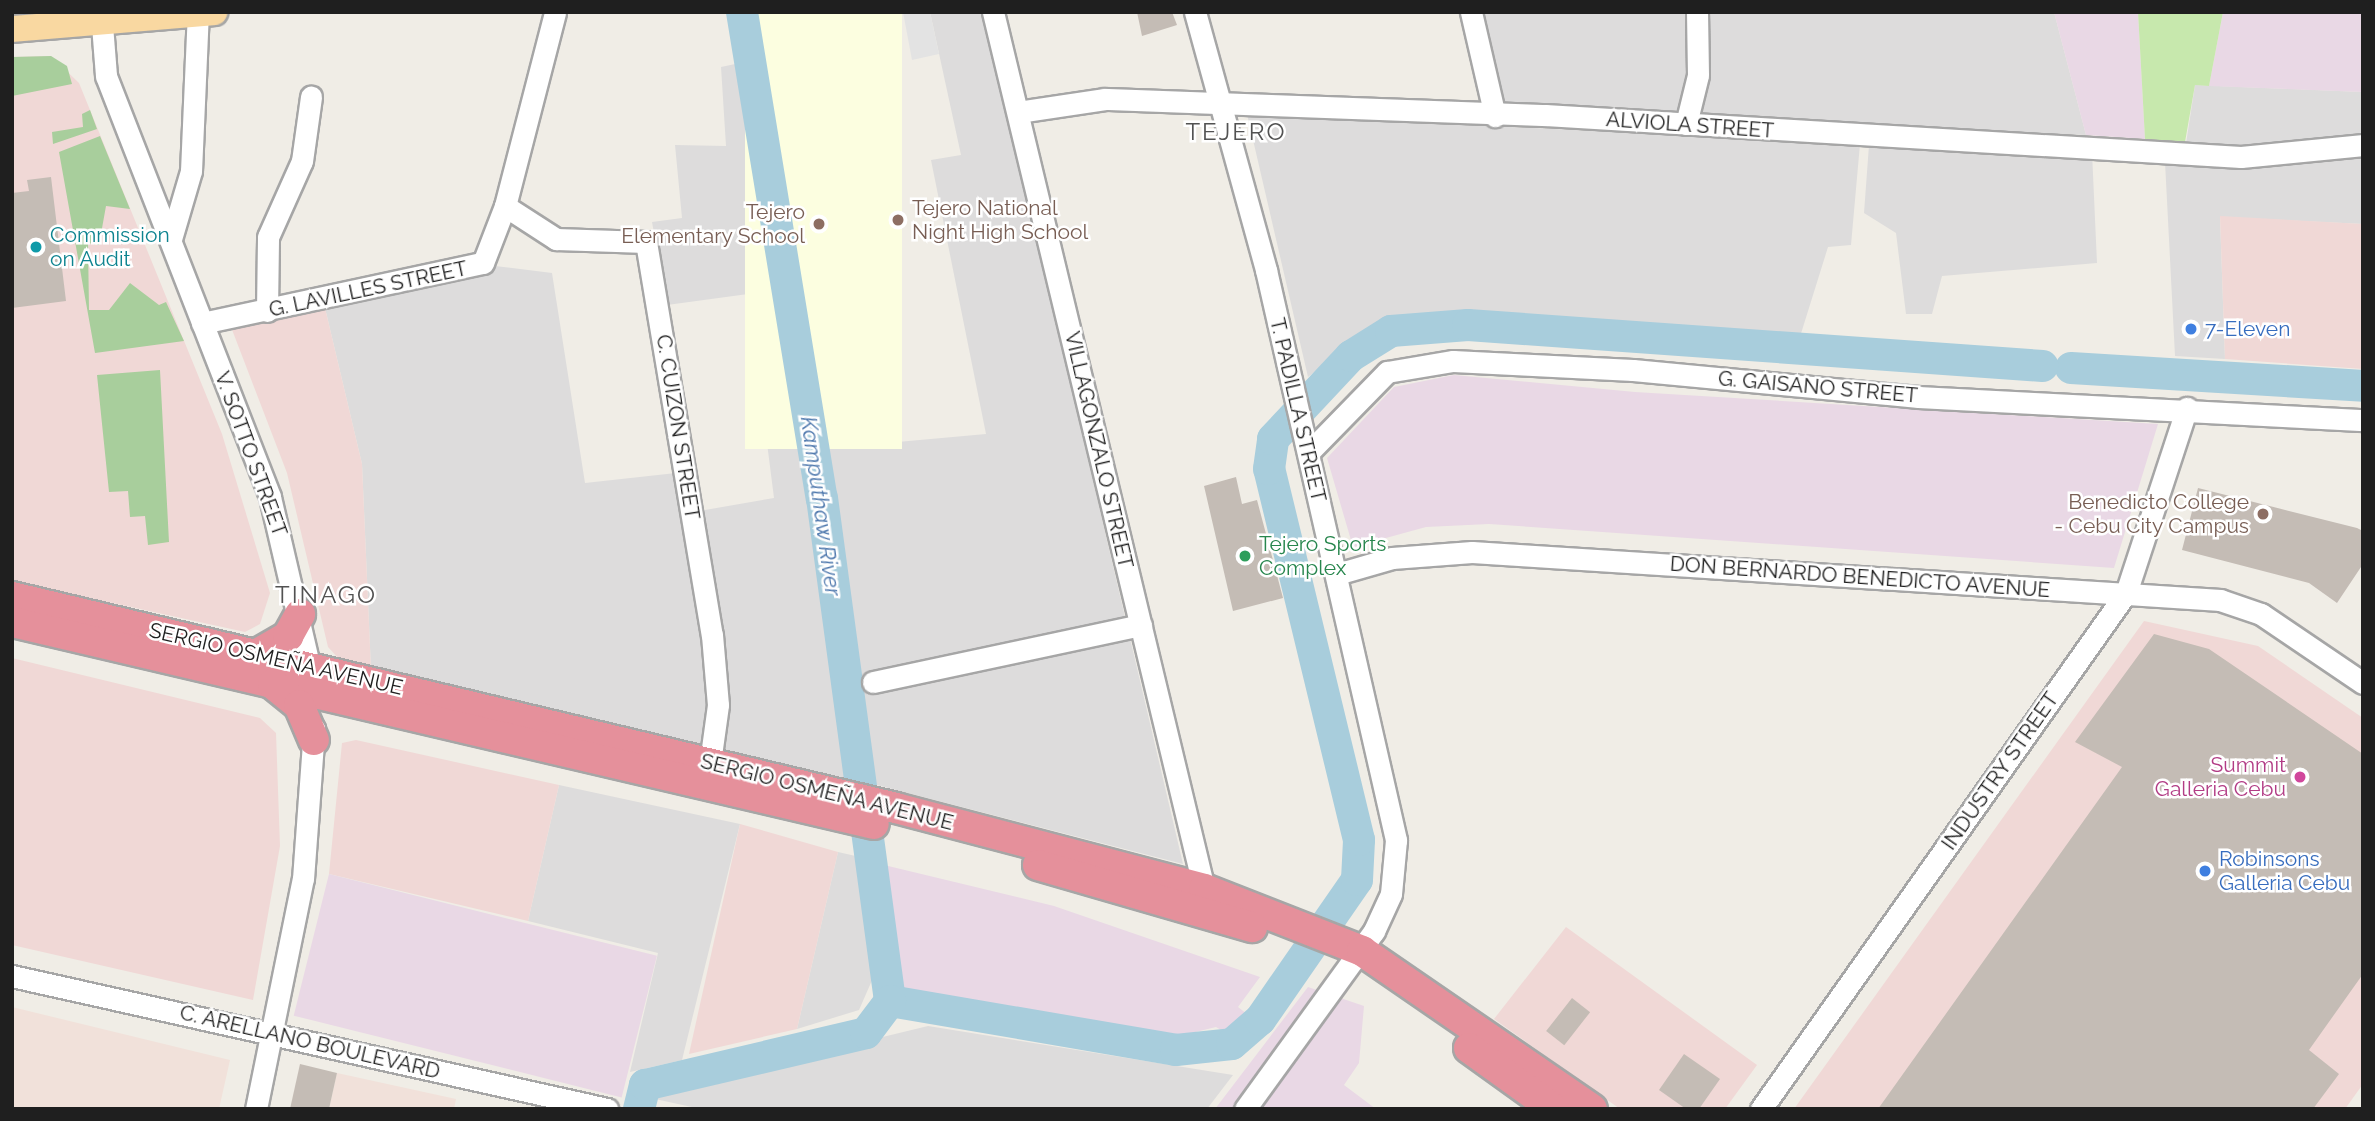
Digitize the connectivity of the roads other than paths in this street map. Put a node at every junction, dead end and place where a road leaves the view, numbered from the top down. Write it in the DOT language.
graph roads {
  1 [pos="555,12"];
  2 [pos="993,12"];
  3 [pos="1195,12"];
  4 [pos="1471,12"];
  5 [pos="1697,12"];
  6 [pos="203,13"];
  7 [pos="100,17"];
  8 [pos="12,29"];
  9 [pos="311,97"];
  10 [pos="1224,104"];
  11 [pos="1018,113"];
  12 [pos="1495,116"];
  13 [pos="1686,124"];
  14 [pos="2363,145"];
  15 [pos="505,205"];
  16 [pos="171,239"];
  17 [pos="267,311"];
  18 [pos="202,323"];
  19 [pos="2186,408"];
  20 [pos="2363,420"];
  21 [pos="1308,452"];
  22 [pos="1337,575"];
  23 [pos="2126,593"];
  24 [pos="12,597"];
  25 [pos="300,614"];
  26 [pos="12,622"];
  27 [pos="1141,625"];
  28 [pos="259,653"];
  29 [pos="312,679"];
  30 [pos="270,682"];
  31 [pos="873,682"];
  32 [pos="2363,682"];
  33 [pos="350,701"];
  34 [pos="314,732"];
  35 [pos="710,763"];
  36 [pos="848,807"];
  37 [pos="895,818"];
  38 [pos="1204,889"];
  39 [pos="1329,947"];
  40 [pos="12,976"];
  41 [pos="274,1031"];
  42 [pos="256,1109"];
  43 [pos="607,1109"];
  44 [pos="1245,1109"];
  45 [pos="1554,1109"];
  46 [pos="1591,1109"];
  47 [pos="1761,1109"];
  1 -- 15 [label="street, G. LAVILLES STREET"];
  2 -- 11 [label="street, VILLAGONZALO STREET"];
  3 -- 10 [label="street, T. PADILLA STREET"];
  4 -- 12 [label="street"];
  5 -- 13 [label="street"];
  6 -- 7 [label="main road"];
  6 -- 16 [label="street"];
  7 -- 8 [label="main road"];
  7 -- 16 [label="street, V. SOTTO STREET"];
  9 -- 17 [label="street"];
  10 -- 11 [label="street, ALVIOLA STREET"];
  10 -- 12 [label="street, ALVIOLA STREET"];
  10 -- 21 [label="street, T. PADILLA STREET"];
  11 -- 27 [label="street, VILLAGONZALO STREET"];
  12 -- 13 [label="street, ALVIOLA STREET"];
  13 -- 14 [label="street, ALVIOLA STREET"];
  15 -- 17 [label="street, G. LAVILLES STREET"];
  15 -- 35 [label="street, C. CUIZON STREET"];
  16 -- 18 [label="street, V. SOTTO STREET"];
  17 -- 18 [label="street, G. LAVILLES STREET"];
  18 -- 25 [label="street, V. SOTTO STREET"];
  19 -- 20 [label="street, G. GAISANO STREET"];
  19 -- 21 [label="street, G. GAISANO STREET"];
  19 -- 23 [label="street, INDUSTRY STREET"];
  21 -- 22 [label="street, T. PADILLA STREET"];
  22 -- 23 [label="street, DON BERNARDO BENEDICTO AVENUE"];
  22 -- 39 [label="street, T. PADILLA STREET"];
  23 -- 32 [label="street, DON BERNARDO BENEDICTO AVENUE"];
  23 -- 47 [label="street, INDUSTRY STREET"];
  24 -- 28 [label="highway, SERGIO OSMEÑA AVENUE"];
  25 -- 28 [label="highway"];
  25 -- 29 [label="street, V. SOTTO STREET"];
  26 -- 30 [label="highway, SERGIO OSMEÑA AVENUE"];
  27 -- 31 [label="street"];
  27 -- 38 [label="street, VILLAGONZALO STREET"];
  28 -- 29 [label="highway, SERGIO OSMEÑA AVENUE"];
  29 -- 30 [label="highway, SERGIO OSMEÑA AVENUE"];
  29 -- 33 [label="highway, SERGIO OSMEÑA AVENUE"];
  29 -- 34 [label="street, V. SOTTO STREET"];
  29 -- 35 [label="highway, SERGIO OSMEÑA AVENUE"];
  30 -- 34 [label="highway"];
  33 -- 34 [label="highway"];
  33 -- 36 [label="highway, SERGIO OSMEÑA AVENUE"];
  34 -- 41 [label="street, V. SOTTO STREET"];
  35 -- 36 [label="highway, SERGIO OSMEÑA AVENUE"];
  36 -- 37 [label="highway, SERGIO OSMEÑA AVENUE"];
  37 -- 38 [label="highway, SERGIO OSMEÑA AVENUE"];
  37 -- 39 [label="highway, SERGIO OSMEÑA AVENUE"];
  38 -- 39 [label="highway, SERGIO OSMEÑA AVENUE"];
  39 -- 44 [label="street, T. PADILLA STREET"];
  39 -- 45 [label="highway, SERGIO OSMEÑA AVENUE"];
  39 -- 46 [label="highway, SERGIO OSMEÑA AVENUE"];
  40 -- 41 [label="street, C. ARELLANO BOULEVARD"];
  41 -- 42 [label="street, V. SOTTO STREET"];
  41 -- 43 [label="street, C. ARELLANO BOULEVARD"];
}
